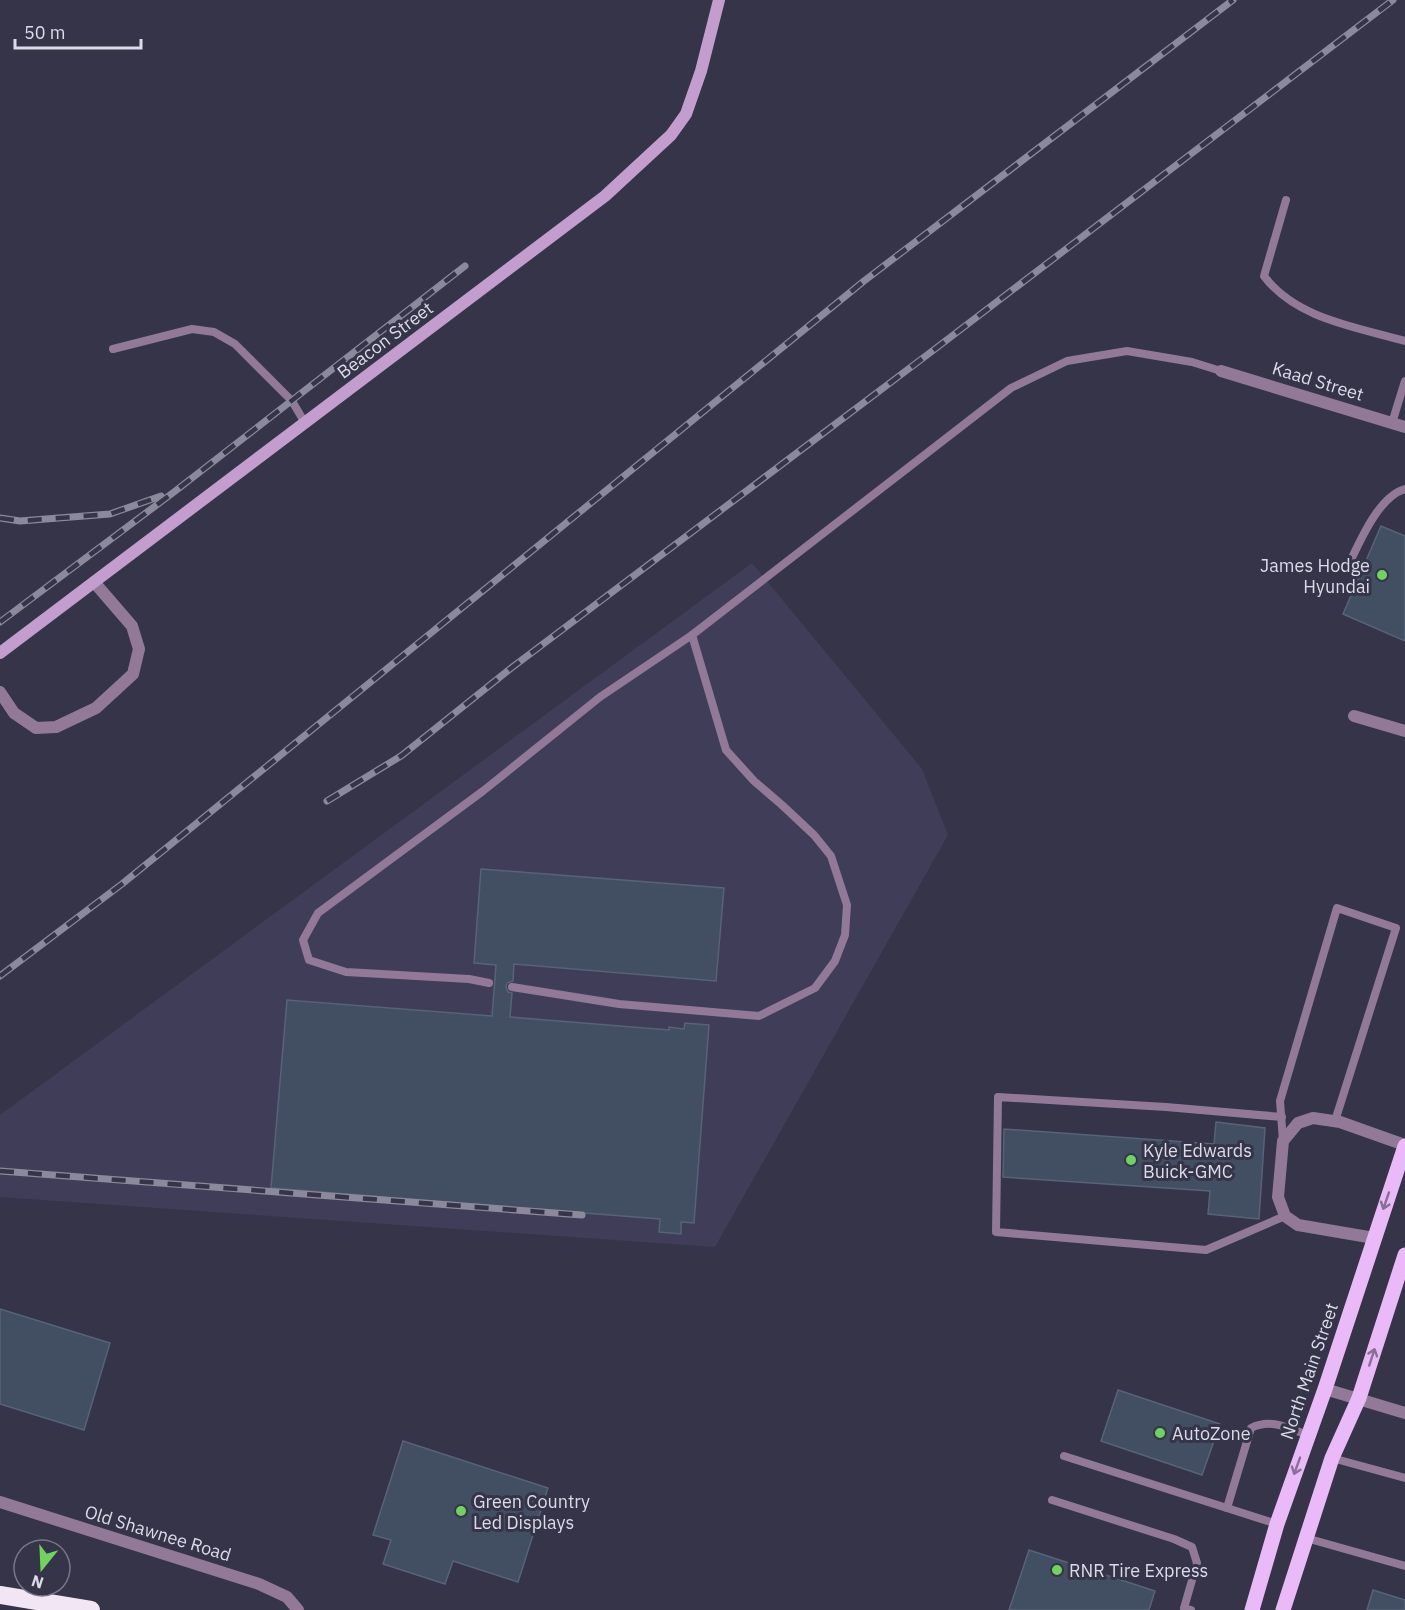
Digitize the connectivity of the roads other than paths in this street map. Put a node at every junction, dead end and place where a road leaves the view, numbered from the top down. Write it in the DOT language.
graph roads {
  1 [pos="719,0"];
  2 [pos="1286,200"];
  3 [pos="1405,341"];
  4 [pos="113,348"];
  5 [pos="1221,371"];
  6 [pos="1405,381"];
  7 [pos="305,423"];
  8 [pos="1392,423"];
  9 [pos="1405,427"];
  10 [pos="1405,489"];
  11 [pos="1349,564"];
  12 [pos="94,582"];
  13 [pos="692,635"];
  14 [pos="0,653"];
  15 [pos="0,692"];
  16 [pos="1354,716"];
  17 [pos="1405,731"];
  18 [pos="489,983"];
  19 [pos="512,987"];
  20 [pos="1282,1117"];
  21 [pos="1335,1121"];
  22 [pos="1283,1141"];
  23 [pos="1405,1146"];
  24 [pos="1285,1216"];
  25 [pos="1374,1239"];
  26 [pos="1405,1256"];
  27 [pos="1325,1389"];
  28 [pos="1359,1398"];
  29 [pos="1405,1413"];
  30 [pos="1308,1436"];
  31 [pos="1064,1456"];
  32 [pos="1332,1458"];
  33 [pos="1405,1478"];
  34 [pos="1052,1500"];
  35 [pos="0,1502"];
  36 [pos="1227,1508"];
  37 [pos="1276,1524"];
  38 [pos="1306,1539"];
  39 [pos="1405,1566"];
  40 [pos="0,1595"];
  41 [pos="1186,1609"];
  42 [pos="91,1610"];
  43 [pos="298,1610"];
  44 [pos="1252,1610"];
  45 [pos="1283,1610"];
  1 -- 7 [label="street, Beacon Street"];
  2 -- 3 [label="lane"];
  4 -- 7 [label="lane"];
  5 -- 8 [label="street, Kaad Street"];
  5 -- 13 [label="lane"];
  6 -- 8 [label="lane"];
  7 -- 12 [label="street, Beacon Street"];
  8 -- 9 [label="street, Kaad Street"];
  10 -- 11 [label="lane"];
  12 -- 14 [label="street, Beacon Street"];
  12 -- 15 [label="street"];
  13 -- 18 [label="lane"];
  13 -- 19 [label="lane"];
  16 -- 17 [label="street"];
  20 -- 21 [label="lane"];
  20 -- 22 [label="lane"];
  20 -- 24 [label="lane"];
  21 -- 22 [label="street"];
  21 -- 23 [label="street"];
  22 -- 24 [label="street"];
  23 -- 25 [label="main road, North Main Street, one-way"];
  24 -- 25 [label="street"];
  25 -- 27 [label="main road, North Main Street"];
  28 -- 26 [label="main road, one-way"];
  27 -- 28 [label="street"];
  27 -- 30 [label="main road, North Main Street"];
  28 -- 29 [label="street"];
  28 -- 32 [label="main road"];
  30 -- 36 [label="lane"];
  30 -- 37 [label="main road, North Main Street, one-way"];
  31 -- 36 [label="lane"];
  32 -- 33 [label="lane"];
  32 -- 38 [label="main road"];
  34 -- 41 [label="lane"];
  35 -- 43 [label="street, Old Shawnee Road"];
  36 -- 37 [label="lane"];
  37 -- 44 [label="main road, North Main Street"];
  38 -- 39 [label="lane"];
  38 -- 45 [label="main road"];
  40 -- 42 [label="highway"];
}
